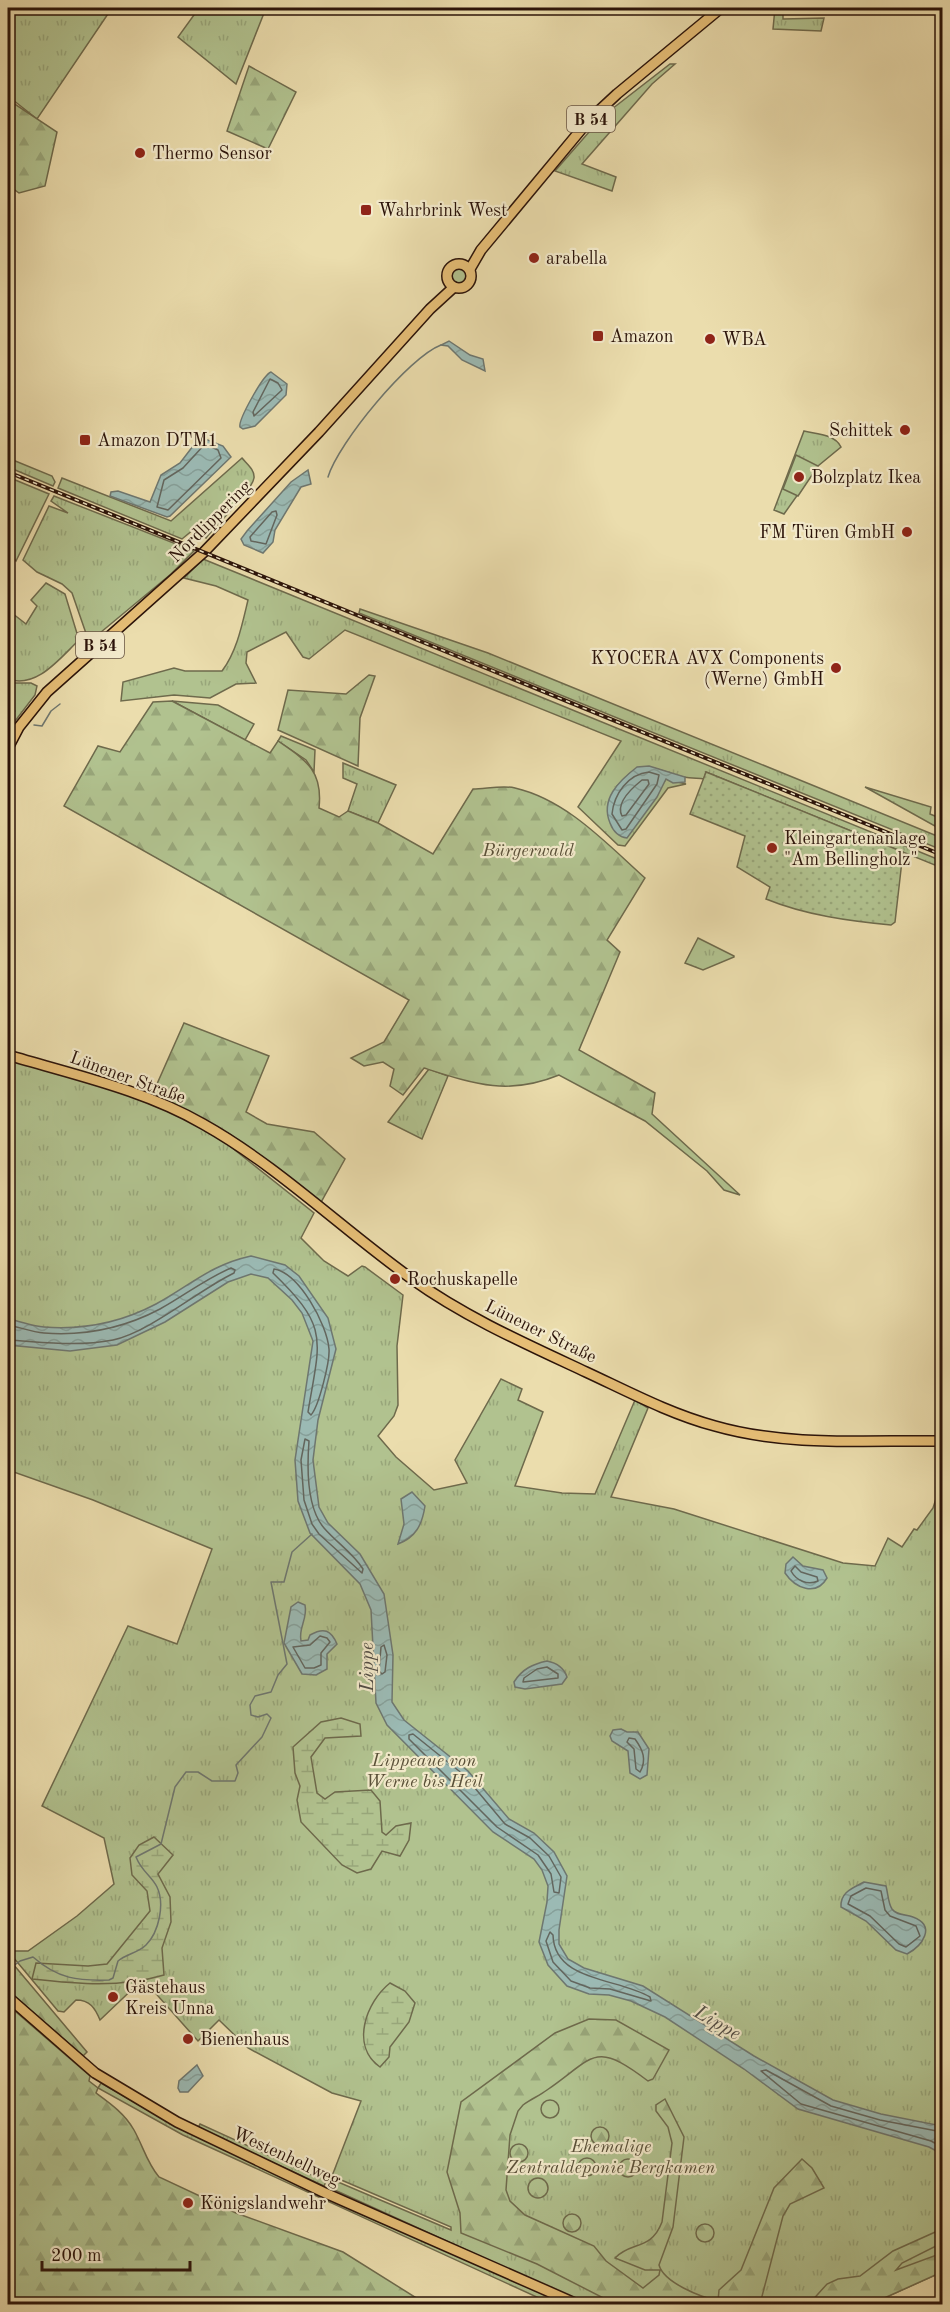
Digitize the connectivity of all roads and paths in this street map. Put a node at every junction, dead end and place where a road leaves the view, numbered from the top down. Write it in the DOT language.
graph roads {
  1 [pos="721,8"];
  2 [pos="466,267"];
  3 [pos="451,285"];
  4 [pos="8,748"];
  5 [pos="8,1055"];
  6 [pos="942,1441"];
  7 [pos="8,1997"];
  8 [pos="577,2304"];
  1 -- 2 [label="main road, B 54"];
  2 -- 3 [label="main road"];
  2 -- 3 [label="main road"];
  3 -- 4 [label="main road, Nordlippering / B 54"];
  5 -- 6 [label="main road, Lünener Straße"];
  7 -- 8 [label="main road, Westenhellweg"];
}
